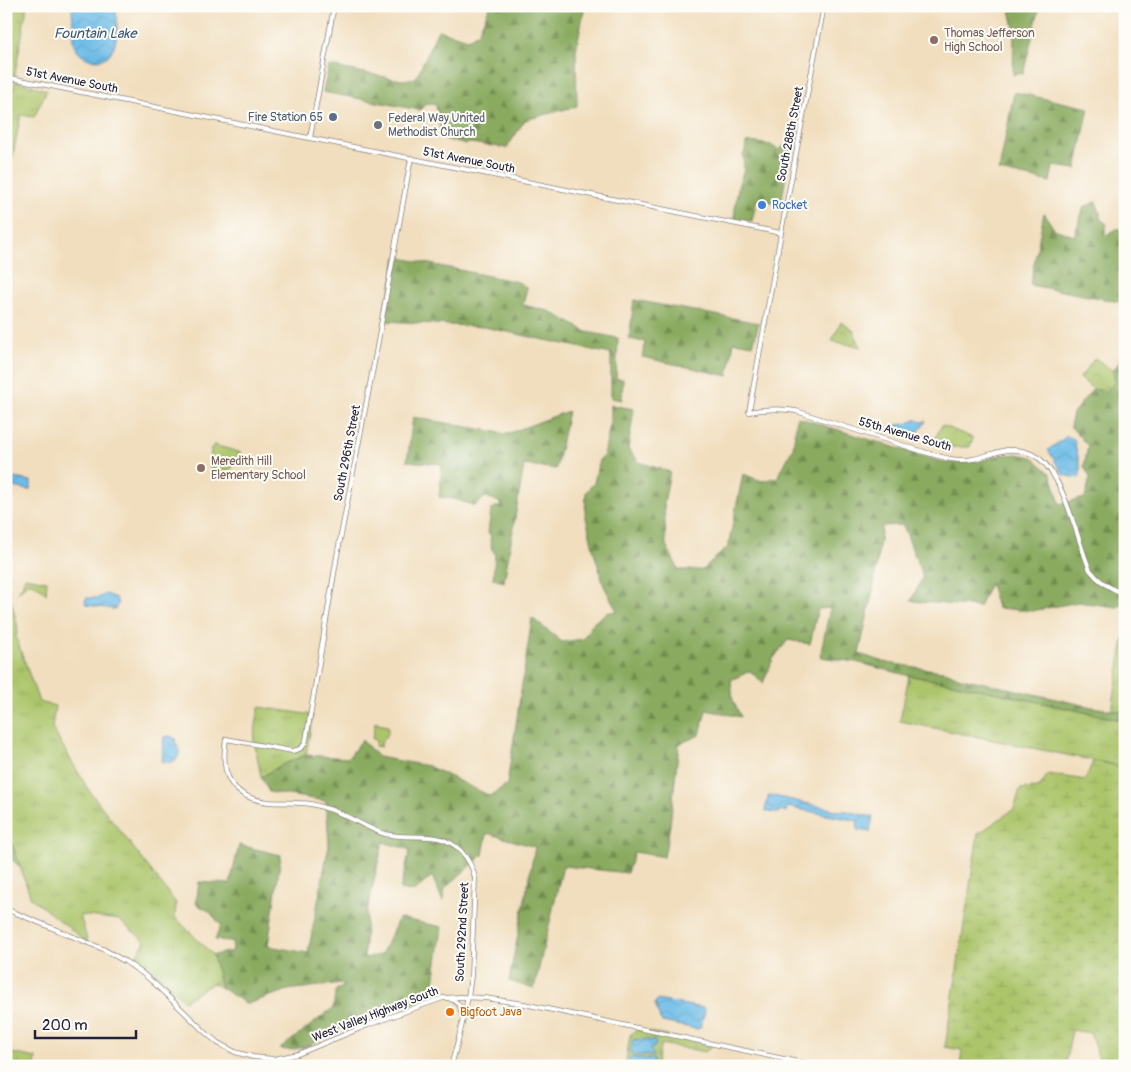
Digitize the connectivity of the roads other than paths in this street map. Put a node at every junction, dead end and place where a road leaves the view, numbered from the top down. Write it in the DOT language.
graph roads {
  1 [pos="334,6"];
  2 [pos="824,6"];
  3 [pos="6,77"];
  4 [pos="310,138"];
  5 [pos="411,158"];
  6 [pos="781,233"];
  7 [pos="749,412"];
  8 [pos="1125,594"];
  9 [pos="454,845"];
  10 [pos="6,910"];
  11 [pos="468,997"];
  12 [pos="443,998"];
  13 [pos="462,1021"];
  14 [pos="451,1066"];
  15 [pos="817,1066"];
  1 -- 4 [label="main road"];
  2 -- 6 [label="main road, South 288th Street"];
  3 -- 4 [label="main road, 51st Avenue South"];
  4 -- 5 [label="main road, 51st Avenue South"];
  5 -- 6 [label="main road, 51st Avenue South"];
  5 -- 9 [label="main road, South 296th Street"];
  6 -- 7 [label="main road, South 288th Street"];
  7 -- 8 [label="main road, 55th Avenue South"];
  9 -- 11 [label="main road, South 292nd Street"];
  10 -- 12 [label="main road, West Valley Highway South"];
  11 -- 12 [label="main road, West Valley Highway South"];
  11 -- 13 [label="main road, South 292nd Street"];
  11 -- 15 [label="main road, West Valley Highway South"];
  12 -- 13 [label="main road"];
  13 -- 14 [label="main road, South 292nd Street"];
}
